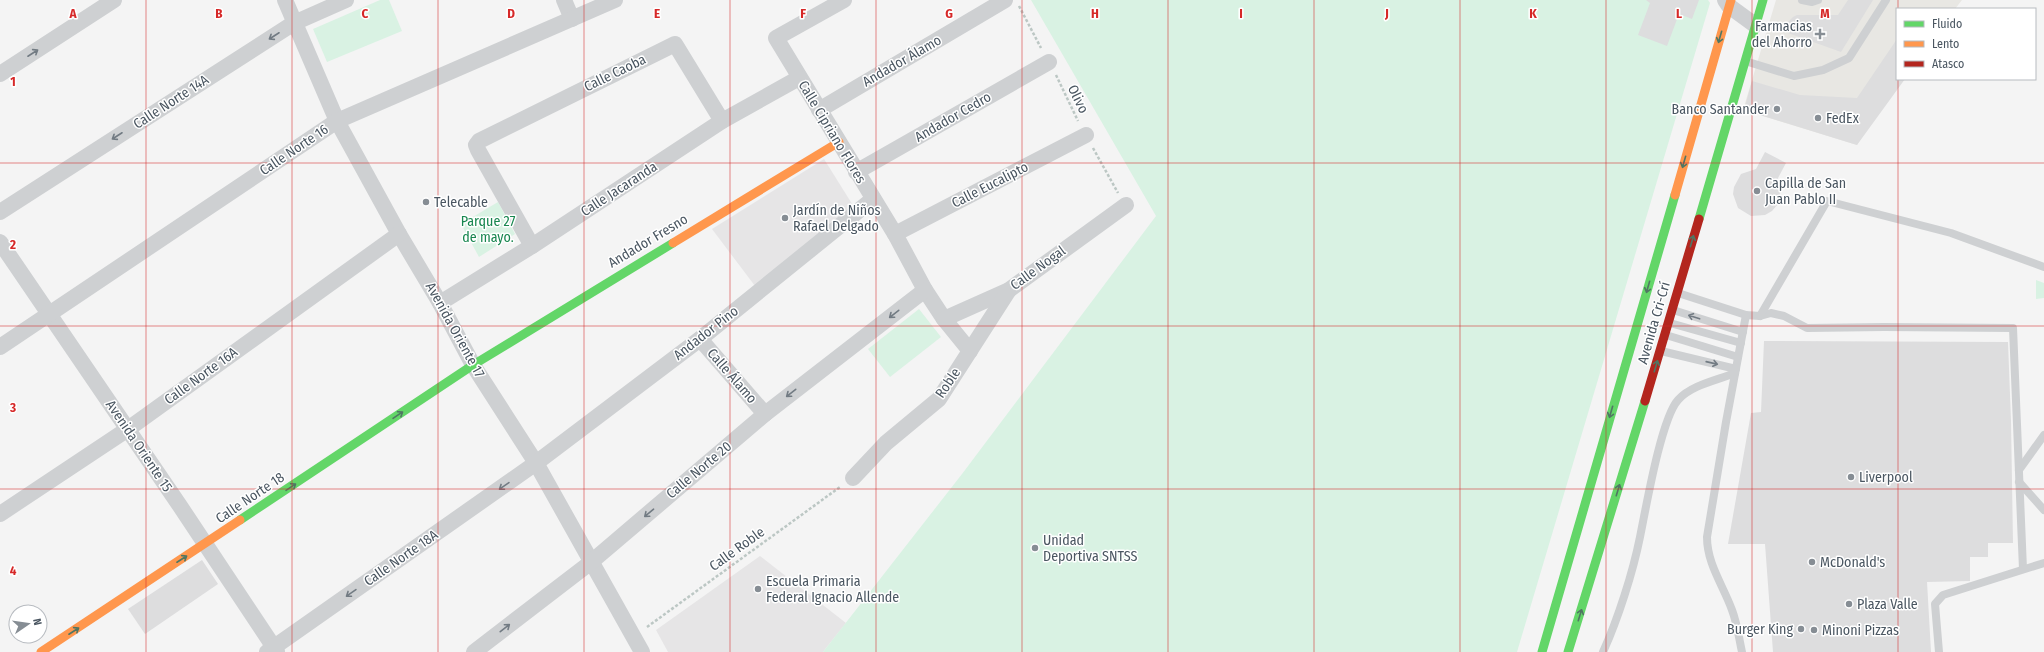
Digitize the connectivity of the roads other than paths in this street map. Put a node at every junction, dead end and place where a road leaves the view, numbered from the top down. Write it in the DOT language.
graph roads {
  1 [pos="114,0"];
  2 [pos="285,0"];
  3 [pos="346,0"];
  4 [pos="564,0"];
  5 [pos="615,0"];
  6 [pos="844,0"];
  7 [pos="1005,0"];
  8 [pos="1762,0"];
  9 [pos="1802,0"];
  10 [pos="1818,0"];
  11 [pos="1886,0"];
  12 [pos="1728,2"];
  13 [pos="572,19"];
  14 [pos="294,23"];
  15 [pos="1755,25"];
  16 [pos="1744,61"];
  17 [pos="1049,62"];
  18 [pos="0,74"];
  19 [pos="799,78"];
  20 [pos="819,110"];
  21 [pos="337,121"];
  22 [pos="722,121"];
  23 [pos="1086,135"];
  24 [pos="839,142"];
  25 [pos="856,172"];
  26 [pos="873,199"];
  27 [pos="1126,205"];
  28 [pos="0,212"];
  29 [pos="399,234"];
  30 [pos="895,234"];
  31 [pos="0,242"];
  32 [pos="532,246"];
  33 [pos="2044,267"];
  34 [pos="925,290"];
  35 [pos="1009,290"];
  36 [pos="1677,292"];
  37 [pos="440,303"];
  38 [pos="1672,310"];
  39 [pos="50,314"];
  40 [pos="1746,315"];
  41 [pos="1760,316"];
  42 [pos="944,319"];
  43 [pos="1669,322"];
  44 [pos="1743,332"];
  45 [pos="1665,335"];
  46 [pos="700,339"];
  47 [pos="1741,343"];
  48 [pos="0,347"];
  49 [pos="970,350"];
  50 [pos="1660,351"];
  51 [pos="1738,357"];
  52 [pos="473,365"];
  53 [pos="1736,371"];
  54 [pos="765,414"];
  55 [pos="128,429"];
  56 [pos="2044,435"];
  57 [pos="536,464"];
  58 [pos="2019,470"];
  59 [pos="852,478"];
  60 [pos="2019,482"];
  61 [pos="2044,510"];
  62 [pos="0,514"];
  63 [pos="206,544"];
  64 [pos="590,563"];
  65 [pos="2044,563"];
  66 [pos="2023,569"];
  67 [pos="273,651"];
  68 [pos="41,652"];
  69 [pos="474,652"];
  70 [pos="642,652"];
  71 [pos="1542,652"];
  72 [pos="1568,652"];
  73 [pos="1603,652"];
  74 [pos="1742,652"];
  75 [pos="1939,652"];
  18 -- 1 [label="street, one-way"];
  2 -- 14 [label="street, Avenida Oriente 17"];
  3 -- 14 [label="street, Calle Norte 14A"];
  4 -- 13 [label="street"];
  5 -- 13 [label="street, Calle Norte 16"];
  6 -- 19 [label="street, Calle Cipriano Flores"];
  7 -- 20 [label="street, Andador Álamo"];
  8 -- 15 [label="main road, Avenida Cri-Crí"];
  9 -- 10 [label="lane"];
  11 -- 16 [label="lane"];
  12 -- 15 [label="street"];
  12 -- 71 [label="main road, Avenida Cri-Crí, one-way"];
  13 -- 21 [label="street, Calle Norte 16"];
  14 -- 21 [label="street, Avenida Oriente 17"];
  14 -- 28 [label="street, Calle Norte 14A, one-way"];
  15 -- 16 [label="main road, Avenida Cri-Crí"];
  36 -- 16 [label="main road, Avenida Cri-Crí, one-way"];
  17 -- 25 [label="street, Andador Cedro"];
  19 -- 20 [label="street, Calle Cipriano Flores"];
  19 -- 22 [label="street, Calle Jacaranda"];
  20 -- 24 [label="street, Calle Cipriano Flores"];
  21 -- 29 [label="street, Avenida Oriente 17"];
  21 -- 39 [label="street, Calle Norte 16"];
  22 -- 32 [label="street, Calle Jacaranda"];
  22 -- 32 [label="street, Calle Caoba"];
  23 -- 30 [label="street, Calle Eucalipto"];
  24 -- 25 [label="street, Calle Cipriano Flores"];
  24 -- 52 [label="main road, Andador Fresno"];
  25 -- 26 [label="street, Calle Cipriano Flores"];
  26 -- 30 [label="street, Calle Cipriano Flores"];
  26 -- 46 [label="street, Andador Pino"];
  27 -- 35 [label="street, Calle Nogal"];
  29 -- 37 [label="street, Avenida Oriente 17"];
  29 -- 55 [label="street, Calle Norte 16A"];
  30 -- 34 [label="street, Calle Cipriano Flores"];
  31 -- 39 [label="street, Avenida Oriente 15"];
  32 -- 37 [label="street, Calle Jacaranda"];
  33 -- 41 [label="lane"];
  34 -- 42 [label="street, Calle Cipriano Flores"];
  34 -- 54 [label="street, Calle Norte 20, one-way"];
  35 -- 42 [label="street, Calle Nogal"];
  35 -- 49 [label="street, Roble"];
  36 -- 38 [label="main road, Avenida Cri-Crí"];
  36 -- 40 [label="lane"];
  37 -- 52 [label="street, Avenida Oriente 17"];
  38 -- 43 [label="main road, Avenida Cri-Crí"];
  44 -- 38 [label="lane, one-way"];
  39 -- 48 [label="street, Calle Norte 16"];
  39 -- 55 [label="street, Avenida Oriente 15"];
  40 -- 41 [label="lane"];
  40 -- 44 [label="lane"];
  41 -- 58 [label="lane"];
  42 -- 49 [label="street, Calle Cipriano Flores"];
  43 -- 45 [label="main road, Avenida Cri-Crí"];
  43 -- 47 [label="lane"];
  44 -- 47 [label="lane"];
  45 -- 50 [label="main road, Avenida Cri-Crí"];
  45 -- 51 [label="lane"];
  46 -- 54 [label="street, Calle Álamo"];
  46 -- 57 [label="street, Andador Pino"];
  47 -- 51 [label="lane"];
  49 -- 59 [label="street, Roble"];
  50 -- 53 [label="lane, one-way"];
  72 -- 50 [label="main road, Avenida Cri-Crí, one-way"];
  51 -- 53 [label="lane"];
  52 -- 57 [label="street, Avenida Oriente 17"];
  63 -- 52 [label="main road, Calle Norte 18, one-way"];
  53 -- 73 [label="lane"];
  53 -- 74 [label="lane"];
  54 -- 64 [label="street, Calle Norte 20, one-way"];
  55 -- 62 [label="street, Calle Norte 16A"];
  55 -- 63 [label="street, Avenida Oriente 15"];
  56 -- 58 [label="lane"];
  57 -- 64 [label="street, Avenida Oriente 17"];
  57 -- 67 [label="street, Calle Norte 18A, one-way"];
  58 -- 60 [label="lane"];
  60 -- 61 [label="lane"];
  60 -- 66 [label="lane"];
  63 -- 67 [label="street, Avenida Oriente 15"];
  68 -- 63 [label="main road, Calle Norte 18, one-way"];
  69 -- 64 [label="street, Calle Norte 20, one-way"];
  64 -- 70 [label="street, Avenida Oriente 17"];
  65 -- 66 [label="lane"];
  66 -- 75 [label="lane"];
}
